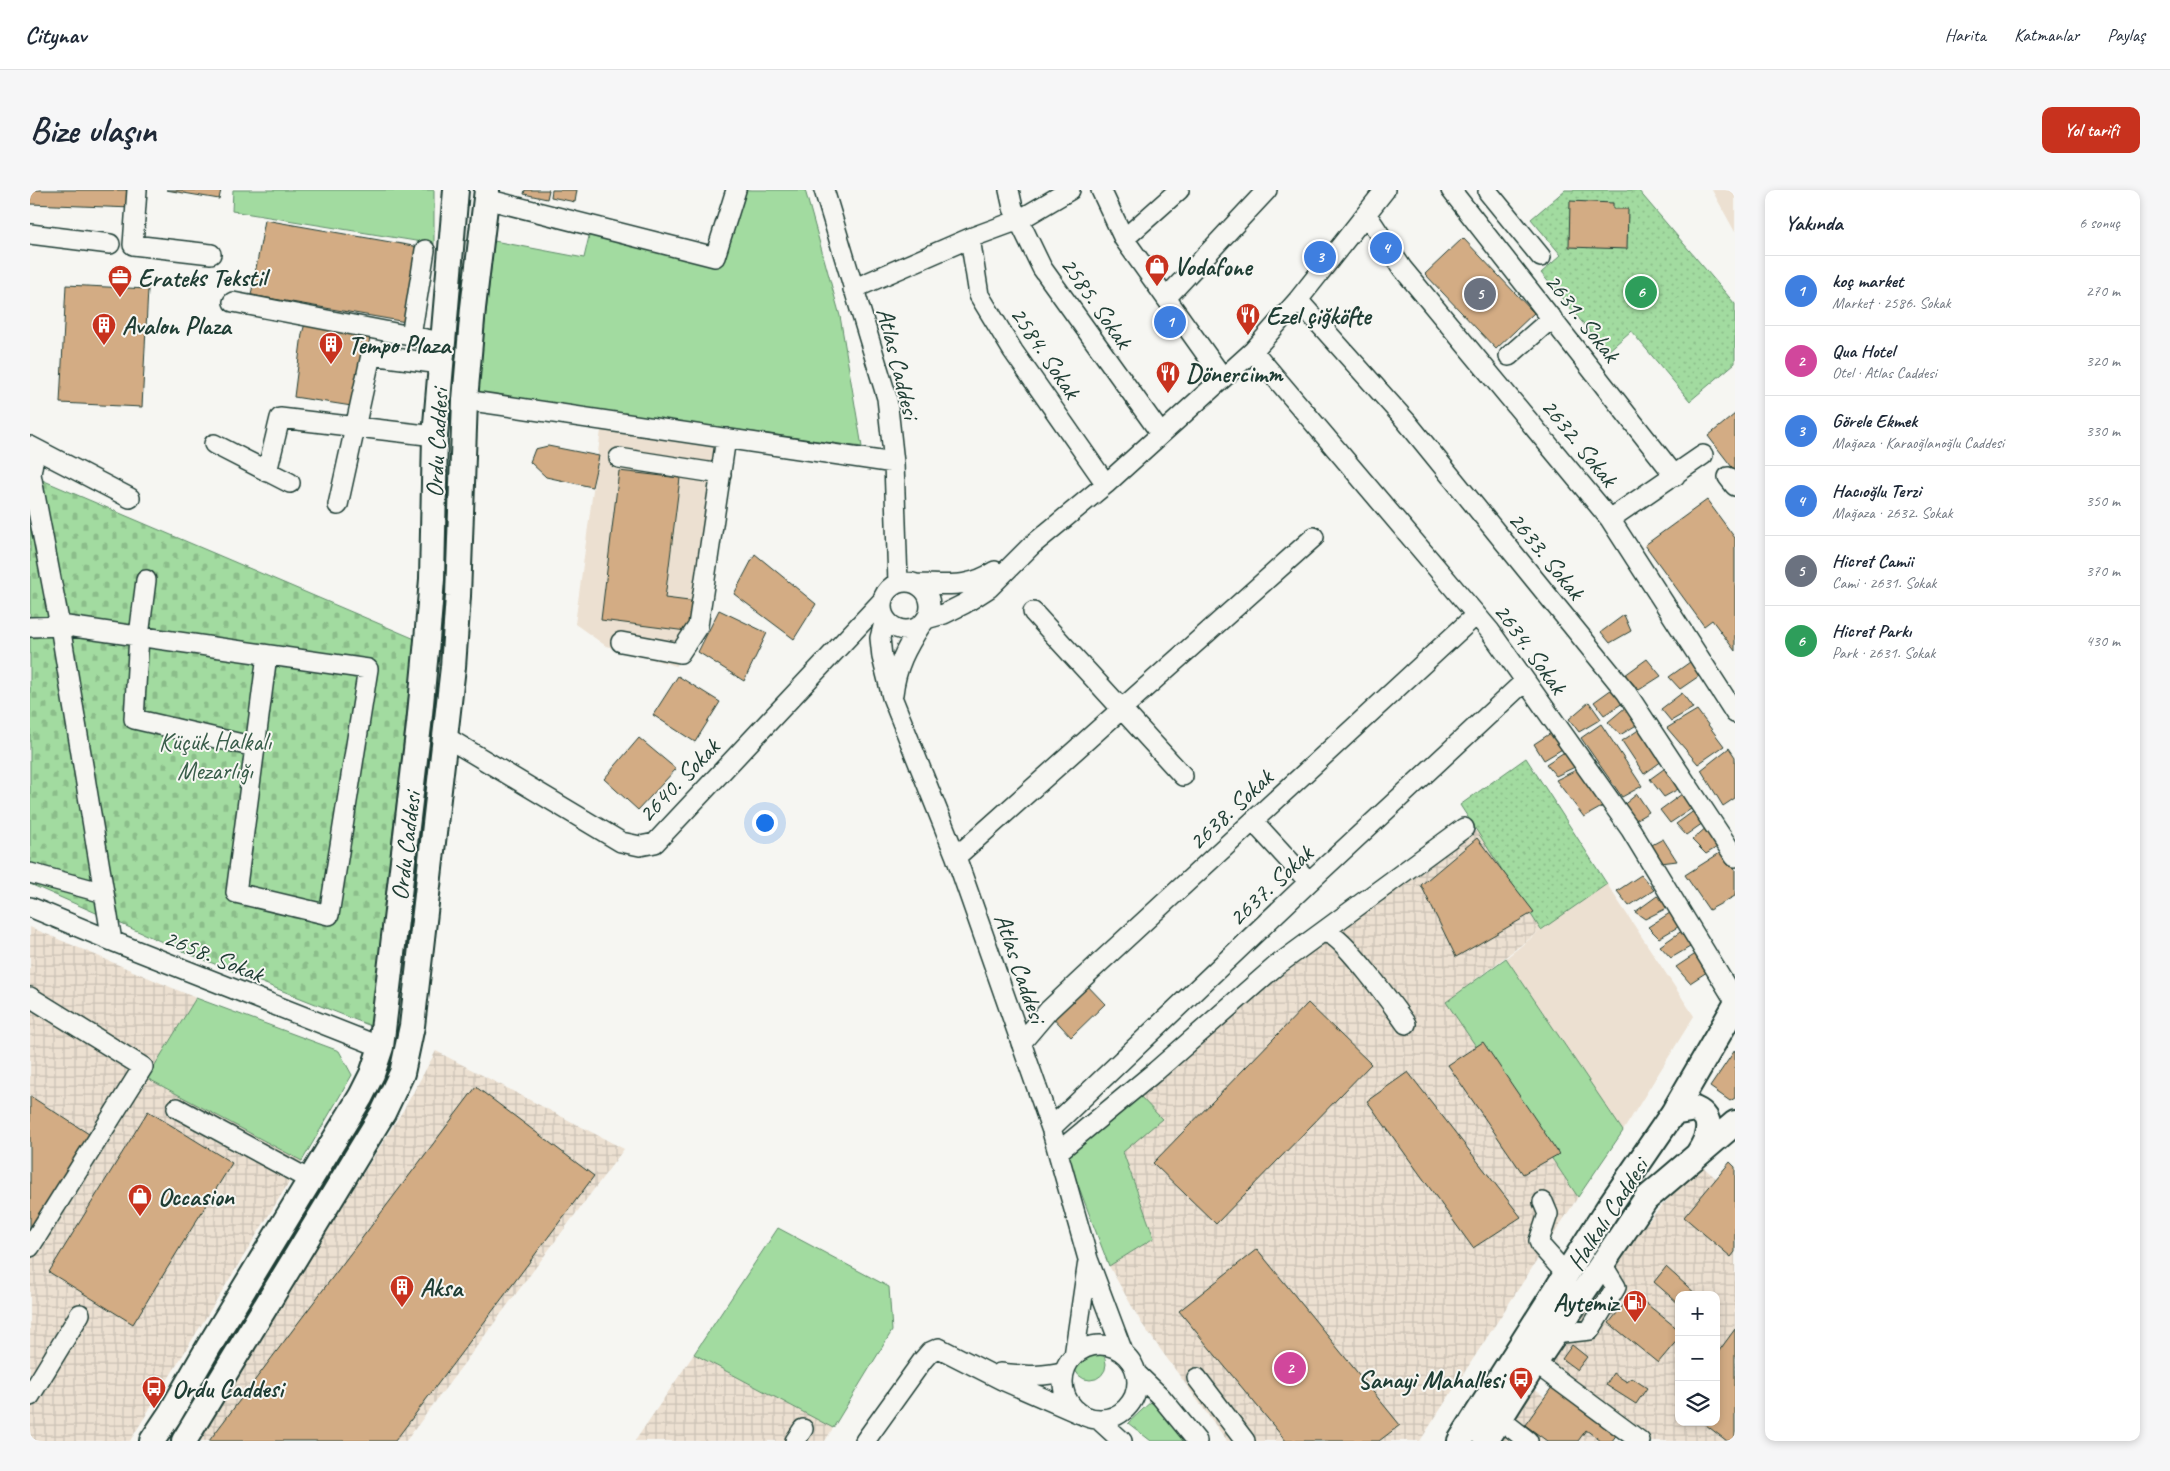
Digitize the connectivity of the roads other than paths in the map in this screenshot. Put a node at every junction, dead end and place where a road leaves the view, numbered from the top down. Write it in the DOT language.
graph roads {
  1 [pos="137,190"];
  2 [pos="456,190"];
  3 [pos="824,190"];
  4 [pos="1009,190"];
  5 [pos="1070,190"];
  6 [pos="1101,190"];
  7 [pos="1179,190"];
  8 [pos="1267,190"];
  9 [pos="1451,190"];
  10 [pos="732,191"];
  11 [pos="1489,191"];
  12 [pos="1382,192"];
  13 [pos="487,194"];
  14 [pos="1467,209"];
  15 [pos="1368,215"];
  16 [pos="1019,220"];
  17 [pos="30,234"];
  18 [pos="970,238"];
  19 [pos="1124,239"];
  20 [pos="110,244"];
  21 [pos="425,250"];
  22 [pos="211,254"];
  23 [pos="1541,257"];
  24 [pos="853,289"];
  25 [pos="1166,298"];
  26 [pos="1298,300"];
  27 [pos="233,302"];
  28 [pos="1552,318"];
  29 [pos="411,336"];
  30 [pos="1252,351"];
  31 [pos="441,353"];
  32 [pos="1509,356"];
  33 [pos="1223,378"];
  34 [pos="465,400"];
  35 [pos="356,427"];
  36 [pos="1161,434"];
  37 [pos="434,436"];
  38 [pos="726,438"];
  39 [pos="214,444"];
  40 [pos="31,454"];
  41 [pos="1703,454"];
  42 [pos="619,458"];
  43 [pos="894,463"];
  44 [pos="267,472"];
  45 [pos="721,474"];
  46 [pos="1675,476"];
  47 [pos="290,483"];
  48 [pos="1106,484"];
  49 [pos="130,498"];
  50 [pos="338,505"];
  51 [pos="1610,519"];
  52 [pos="1314,537"];
  53 [pos="1031,546"];
  54 [pos="146,580"];
  55 [pos="907,584"];
  56 [pos="883,610"];
  57 [pos="1033,612"];
  58 [pos="1476,615"];
  59 [pos="924,622"];
  60 [pos="60,626"];
  61 [pos="30,627"];
  62 [pos="139,636"];
  63 [pos="621,642"];
  64 [pos="267,655"];
  65 [pos="1526,681"];
  66 [pos="892,697"];
  67 [pos="1123,709"];
  68 [pos="1735,713"];
  69 [pos="444,736"];
  70 [pos="255,747"];
  71 [pos="1182,776"];
  72 [pos="1254,821"];
  73 [pos="1464,828"];
  74 [pos="956,857"];
  75 [pos="1735,857"];
  76 [pos="30,873"];
  77 [pos="1309,882"];
  78 [pos="104,893"];
  79 [pos="30,907"];
  80 [pos="1321,933"];
  81 [pos="112,941"];
  82 [pos="30,997"];
  83 [pos="1735,1001"];
  84 [pos="1735,1006"];
  85 [pos="1406,1024"];
  86 [pos="1021,1043"];
  87 [pos="381,1048"];
  88 [pos="177,1108"];
  89 [pos="1673,1113"];
  90 [pos="1051,1128"];
  91 [pos="1732,1130"];
  92 [pos="1058,1152"];
  93 [pos="1696,1157"];
  94 [pos="310,1180"];
  95 [pos="1543,1202"];
  96 [pos="30,1247"];
  97 [pos="1088,1259"];
  98 [pos="1567,1275"];
  99 [pos="80,1314"];
  100 [pos="1122,1352"];
  101 [pos="1535,1363"];
  102 [pos="1069,1364"];
  103 [pos="989,1372"];
  104 [pos="1136,1373"];
  105 [pos="1197,1378"];
  106 [pos="30,1396"];
  107 [pos="1080,1414"];
  108 [pos="1500,1419"];
  109 [pos="1099,1420"];
  110 [pos="152,1441"];
  111 [pos="184,1441"];
  112 [pos="865,1441"];
  113 [pos="1122,1441"];
  114 [pos="1197,1441"];
  115 [pos="1245,1441"];
  116 [pos="1460,1441"];
  117 [pos="1486,1441"];
  118 [pos="1528,1441"];
  119 [pos="1640,1441"];
  1 -- 22 [label="street"];
  2 -- 31 [label="main road, Ordu Caddesi"];
  3 -- 24 [label="street, Atlas Caddesi"];
  4 -- 16 [label="street, 2585. Sokak"];
  5 -- 16 [label="street"];
  6 -- 19 [label="street"];
  7 -- 19 [label="street"];
  8 -- 25 [label="street"];
  9 -- 14 [label="street, 2631. Sokak"];
  10 -- 13 [label="street"];
  11 -- 14 [label="street"];
  11 -- 23 [label="street"];
  12 -- 15 [label="street"];
  13 -- 34 [label="main road, Ordu Caddesi"];
  14 -- 28 [label="street, 2631. Sokak"];
  15 -- 26 [label="street"];
  15 -- 51 [label="street, 2632. Sokak"];
  16 -- 18 [label="street"];
  16 -- 36 [label="street, 2585. Sokak"];
  17 -- 20 [label="street"];
  18 -- 24 [label="street"];
  18 -- 48 [label="street, 2584. Sokak"];
  19 -- 25 [label="street"];
  21 -- 29 [label="street"];
  24 -- 43 [label="street, Atlas Caddesi"];
  25 -- 33 [label="street"];
  26 -- 30 [label="street"];
  26 -- 75 [label="street, 2633. Sokak"];
  27 -- 29 [label="street"];
  28 -- 32 [label="street"];
  28 -- 46 [label="street, 2631. Sokak"];
  29 -- 31 [label="street"];
  30 -- 33 [label="street"];
  30 -- 58 [label="street, 2634. Sokak"];
  31 -- 35 [label="street"];
  31 -- 37 [label="main road, Ordu Caddesi"];
  33 -- 36 [label="street"];
  34 -- 38 [label="street"];
  34 -- 69 [label="main road, Ordu Caddesi"];
  35 -- 37 [label="street"];
  35 -- 44 [label="street"];
  35 -- 50 [label="street"];
  36 -- 48 [label="street"];
  37 -- 87 [label="main road, Ordu Caddesi"];
  38 -- 43 [label="street"];
  38 -- 45 [label="street"];
  39 -- 44 [label="street"];
  40 -- 49 [label="street"];
  40 -- 60 [label="street"];
  41 -- 46 [label="street"];
  42 -- 45 [label="street"];
  43 -- 55 [label="street, Atlas Caddesi"];
  44 -- 47 [label="street"];
  45 -- 63 [label="street"];
  46 -- 51 [label="street"];
  48 -- 53 [label="street"];
  51 -- 68 [label="street, 2632. Sokak"];
  52 -- 67 [label="street"];
  53 -- 55 [label="street"];
  53 -- 59 [label="street"];
  54 -- 62 [label="street"];
  55 -- 56 [label="street"];
  55 -- 59 [label="street"];
  56 -- 59 [label="street"];
  56 -- 66 [label="street, Atlas Caddesi"];
  56 -- 69 [label="street, 2640. Sokak"];
  57 -- 67 [label="street"];
  58 -- 65 [label="street, 2634. Sokak"];
  58 -- 72 [label="street, 2638. Sokak"];
  59 -- 66 [label="street"];
  60 -- 61 [label="street"];
  60 -- 62 [label="street"];
  60 -- 78 [label="street"];
  62 -- 64 [label="street"];
  62 -- 70 [label="street"];
  64 -- 70 [label="street"];
  64 -- 70 [label="street"];
  65 -- 77 [label="street, 2637. Sokak"];
  65 -- 83 [label="street, 2634. Sokak"];
  66 -- 74 [label="street, Atlas Caddesi"];
  67 -- 71 [label="street"];
  67 -- 74 [label="street"];
  69 -- 111 [label="main road, Ordu Caddesi"];
  72 -- 77 [label="street"];
  72 -- 86 [label="street, 2638. Sokak"];
  73 -- 80 [label="street"];
  74 -- 86 [label="street, Atlas Caddesi"];
  76 -- 78 [label="street"];
  77 -- 90 [label="street, 2637. Sokak"];
  78 -- 81 [label="street"];
  79 -- 81 [label="street, 2658. Sokak"];
  80 -- 85 [label="street"];
  80 -- 92 [label="street"];
  81 -- 87 [label="street, 2658. Sokak"];
  82 -- 96 [label="street"];
  84 -- 89 [label="main road, Halkalı Caddesi"];
  86 -- 90 [label="street, Atlas Caddesi"];
  87 -- 94 [label="main road, Ordu Caddesi"];
  88 -- 94 [label="street"];
  89 -- 93 [label="main road"];
  89 -- 98 [label="main road, Halkalı Caddesi"];
  90 -- 92 [label="street, Atlas Caddesi"];
  91 -- 93 [label="main road, Halkalı Caddesi"];
  92 -- 97 [label="street, Atlas Caddesi"];
  93 -- 101 [label="main road, Halkalı Caddesi"];
  94 -- 110 [label="main road, Ordu Caddesi"];
  95 -- 98 [label="street"];
  97 -- 100 [label="street, Atlas Caddesi"];
  97 -- 102 [label="street, Atlas Caddesi"];
  98 -- 116 [label="main road, Halkalı Caddesi"];
  99 -- 106 [label="street"];
  100 -- 102 [label="street"];
  100 -- 104 [label="street"];
  101 -- 108 [label="main road, Halkalı Caddesi"];
  101 -- 119 [label="street"];
  102 -- 103 [label="street"];
  102 -- 107 [label="street"];
  103 -- 107 [label="street"];
  103 -- 112 [label="street"];
  104 -- 109 [label="street"];
  104 -- 114 [label="street"];
  105 -- 115 [label="street"];
  107 -- 109 [label="street"];
  108 -- 117 [label="main road, Halkalı Caddesi"];
  108 -- 118 [label="street"];
  109 -- 113 [label="street"];
}
